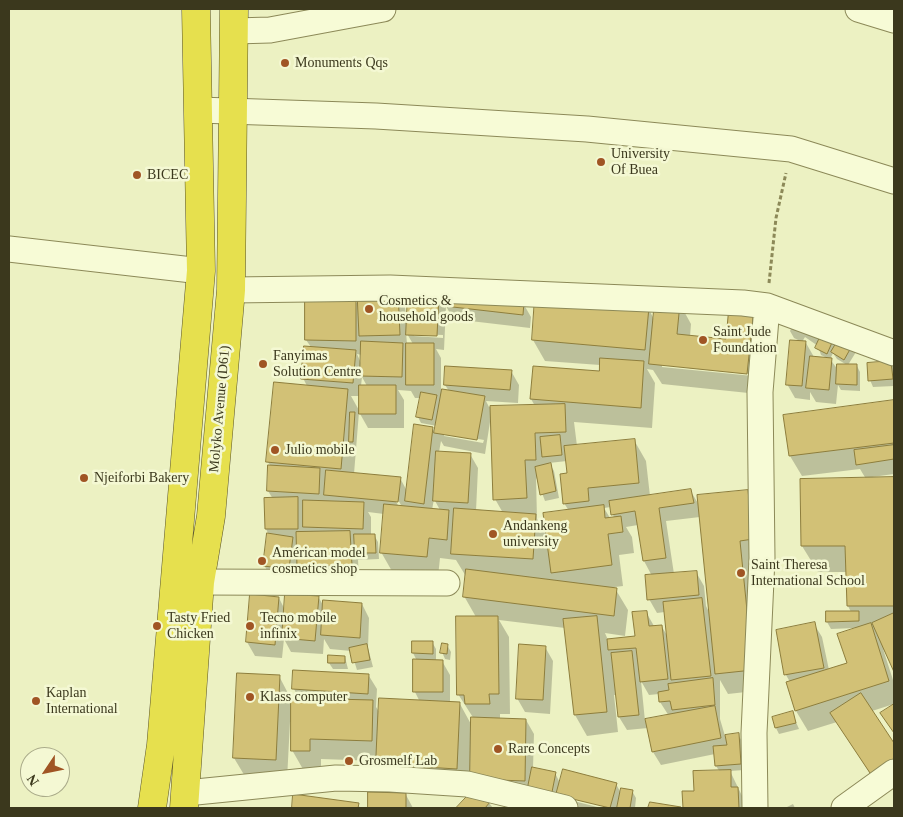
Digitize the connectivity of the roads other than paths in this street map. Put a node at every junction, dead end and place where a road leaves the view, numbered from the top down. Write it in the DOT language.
graph roads {
  1 [pos="196,9"];
  2 [pos="383,9"];
  3 [pos="858,9"];
  4 [pos="235,20"];
  5 [pos="894,20"];
  6 [pos="199,110"];
  7 [pos="234,110"];
  8 [pos="894,181"];
  9 [pos="9,249"];
  10 [pos="201,271"];
  11 [pos="231,290"];
  12 [pos="767,306"];
  13 [pos="894,353"];
  14 [pos="200,582"];
  15 [pos="447,583"];
  16 [pos="894,772"];
  17 [pos="185,801"];
  18 [pos="152,808"];
  19 [pos="565,808"];
  20 [pos="755,808"];
  21 [pos="844,808"];
  1 -- 6 [label="highway"];
  2 -- 4 [label="street"];
  3 -- 5 [label="street"];
  4 -- 7 [label="highway, Molyko Avenue (D61)"];
  6 -- 7 [label="street"];
  6 -- 10 [label="highway"];
  7 -- 8 [label="street"];
  7 -- 11 [label="highway, Molyko Avenue (D61)"];
  9 -- 10 [label="street"];
  10 -- 18 [label="highway"];
  11 -- 12 [label="street"];
  11 -- 14 [label="highway, Molyko Avenue (D61)"];
  12 -- 13 [label="street"];
  12 -- 20 [label="street"];
  14 -- 15 [label="street"];
  14 -- 17 [label="highway, Molyko Avenue (D61)"];
  16 -- 21 [label="street"];
  17 -- 19 [label="street"];
}
